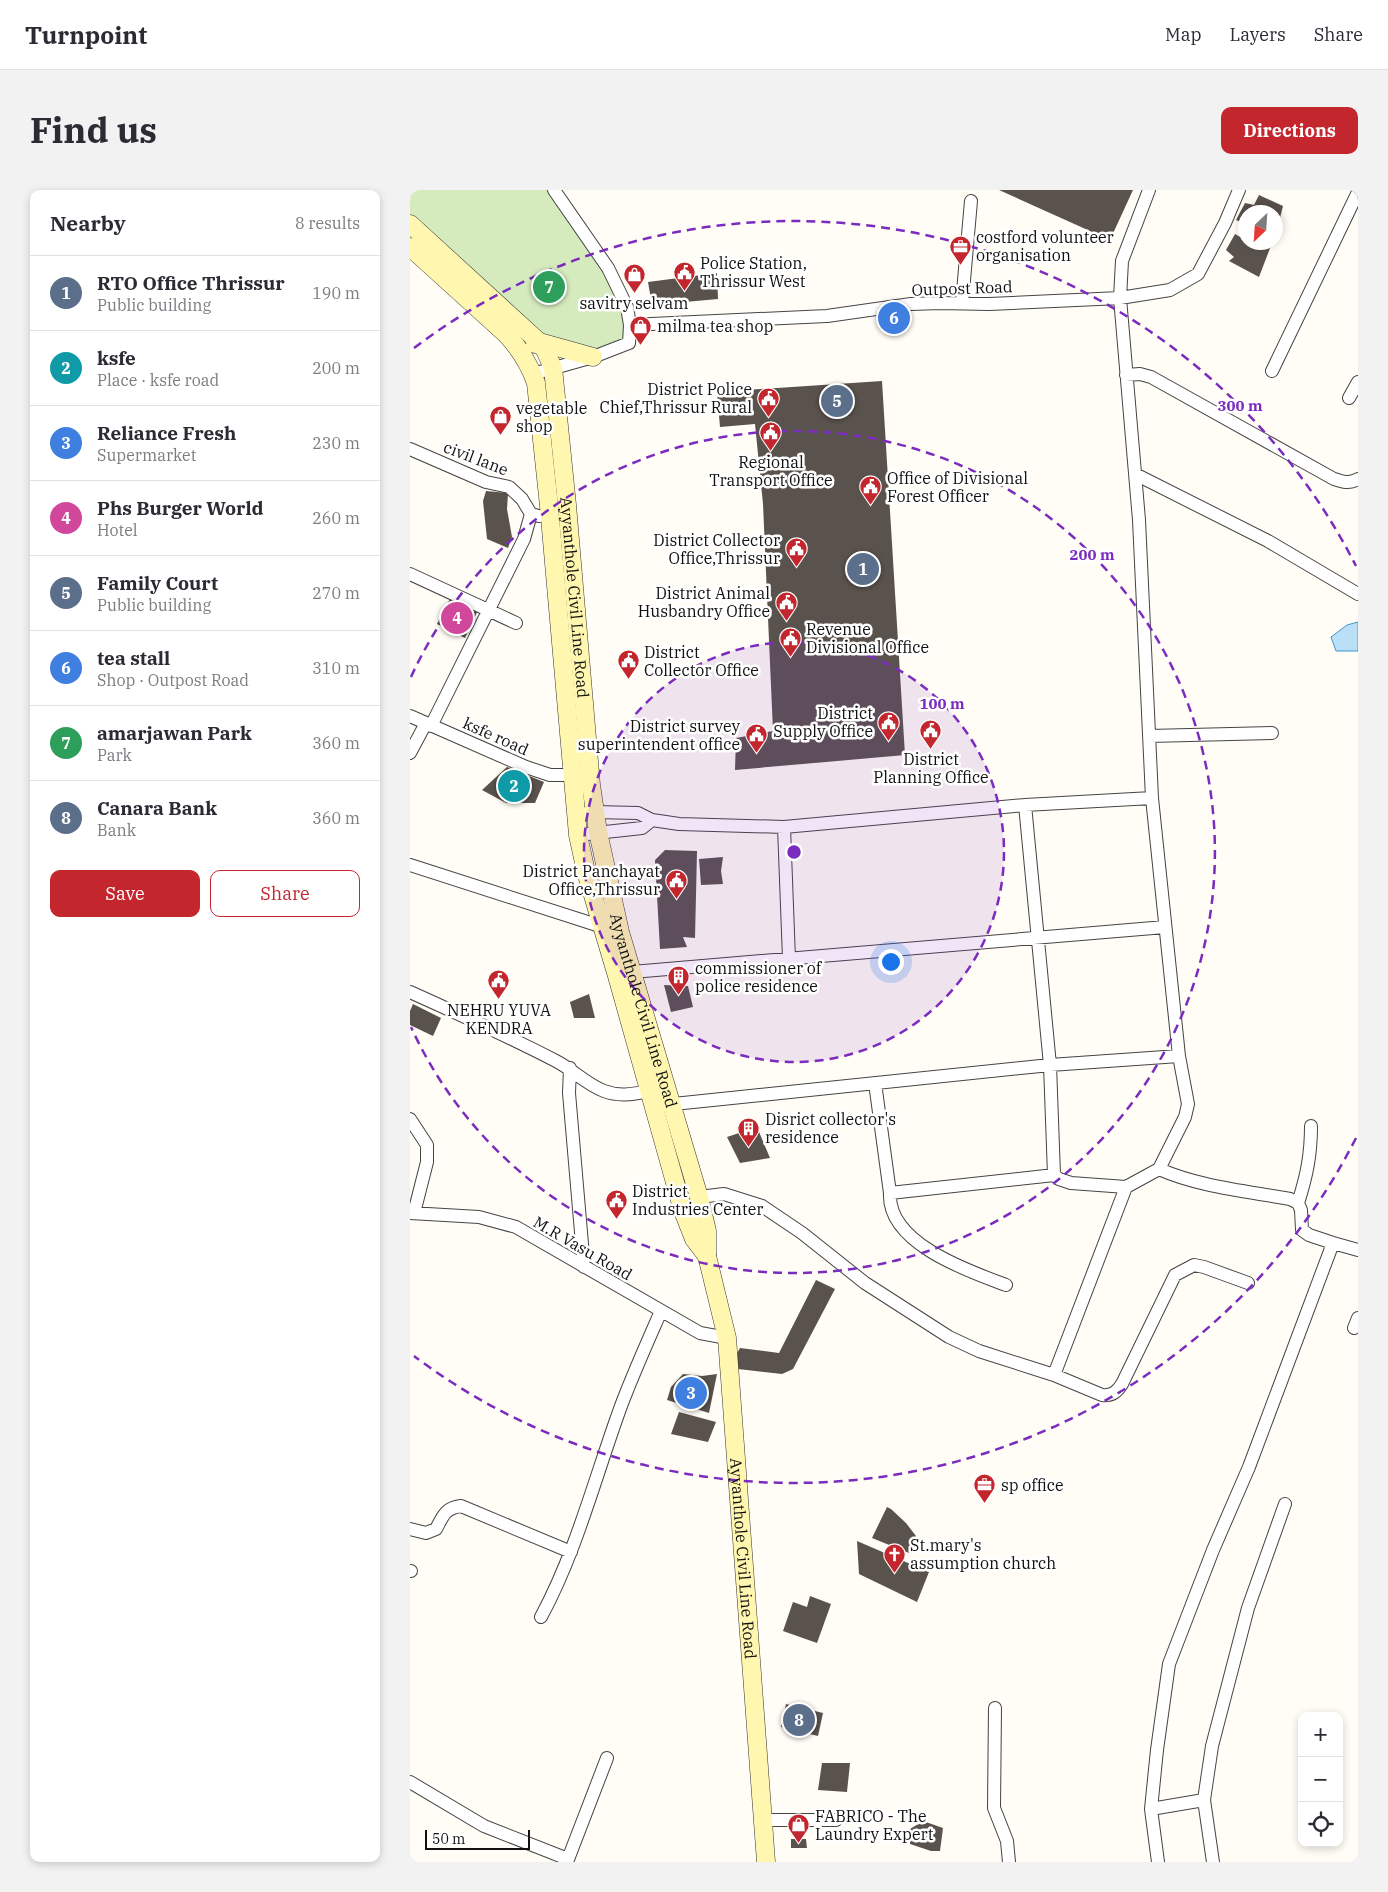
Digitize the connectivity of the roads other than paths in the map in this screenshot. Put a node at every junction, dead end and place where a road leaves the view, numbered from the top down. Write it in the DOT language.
graph roads {
  1 [pos="554,190"];
  2 [pos="1149,190"];
  3 [pos="1239,190"];
  4 [pos="1358,192"];
  5 [pos="971,202"];
  6 [pos="410,224"];
  7 [pos="410,246"];
  8 [pos="1120,298"];
  9 [pos="962,303"];
  10 [pos="630,325"];
  11 [pos="538,342"];
  12 [pos="521,352"];
  13 [pos="593,357"];
  14 [pos="553,368"];
  15 [pos="1272,371"];
  16 [pos="533,374"];
  17 [pos="1126,375"];
  18 [pos="1358,382"];
  19 [pos="1349,398"];
  20 [pos="410,449"];
  21 [pos="1135,474"];
  22 [pos="1358,479"];
  23 [pos="567,505"];
  24 [pos="549,511"];
  25 [pos="531,514"];
  26 [pos="410,574"];
  27 [pos="1358,594"];
  28 [pos="488,610"];
  29 [pos="516,623"];
  30 [pos="410,716"];
  31 [pos="429,724"];
  32 [pos="1272,732"];
  33 [pos="1149,736"];
  34 [pos="410,752"];
  35 [pos="572,775"];
  36 [pos="1152,798"];
  37 [pos="1025,805"];
  38 [pos="595,812"];
  39 [pos="576,815"];
  40 [pos="652,820"];
  41 [pos="784,827"];
  42 [pos="598,832"];
  43 [pos="578,835"];
  44 [pos="410,865"];
  45 [pos="603,927"];
  46 [pos="1165,927"];
  47 [pos="1037,938"];
  48 [pos="789,959"];
  49 [pos="632,972"];
  50 [pos="410,992"];
  51 [pos="1179,1056"];
  52 [pos="1050,1065"];
  53 [pos="570,1068"];
  54 [pos="875,1083"];
  55 [pos="652,1099"];
  56 [pos="671,1102"];
  57 [pos="410,1119"];
  58 [pos="1310,1126"];
  59 [pos="1159,1168"];
  60 [pos="1054,1175"];
  61 [pos="1126,1187"];
  62 [pos="890,1193"];
  63 [pos="699,1197"];
  64 [pos="1298,1203"];
  65 [pos="412,1213"];
  66 [pos="1334,1243"];
  67 [pos="1358,1250"];
  68 [pos="707,1256"];
  69 [pos="584,1267"];
  70 [pos="1248,1283"];
  71 [pos="1006,1286"];
  72 [pos="660,1311"];
  73 [pos="727,1338"];
  74 [pos="1054,1375"];
  75 [pos="1285,1504"];
  76 [pos="410,1529"];
  77 [pos="571,1552"];
  78 [pos="541,1617"];
  79 [pos="995,1708"];
  80 [pos="607,1758"];
  81 [pos="410,1782"];
  82 [pos="1204,1800"];
  83 [pos="1151,1810"];
  84 [pos="763,1820"];
  85 [pos="836,1820"];
  86 [pos="568,1861"];
  87 [pos="766,1862"];
  88 [pos="1009,1862"];
  89 [pos="1158,1862"];
  90 [pos="1213,1862"];
  1 -- 10 [label="street"];
  2 -- 8 [label="street"];
  3 -- 8 [label="street, Outpost Road"];
  4 -- 15 [label="street"];
  5 -- 9 [label="street"];
  6 -- 11 [label="main road, Ayyanthole Civil Line Road"];
  7 -- 12 [label="main road, Ayyanthole Civil Line Road"];
  8 -- 9 [label="street, Outpost Road"];
  8 -- 17 [label="street"];
  9 -- 10 [label="street, Outpost Road"];
  10 -- 13 [label="street"];
  11 -- 12 [label="main road"];
  11 -- 13 [label="main road"];
  11 -- 14 [label="main road, Ayyanthole Civil Line Road"];
  12 -- 16 [label="main road, Ayyanthole Civil Line Road"];
  13 -- 14 [label="street"];
  14 -- 16 [label="street"];
  14 -- 23 [label="main road, Ayyanthole Civil Line Road"];
  16 -- 24 [label="main road, Ayyanthole Civil Line Road"];
  17 -- 21 [label="street"];
  17 -- 22 [label="street"];
  18 -- 19 [label="street"];
  20 -- 25 [label="street, civil lane"];
  21 -- 27 [label="street"];
  21 -- 33 [label="street"];
  23 -- 24 [label="main road"];
  23 -- 38 [label="main road, Ayyanthole Civil Line Road"];
  24 -- 25 [label="street"];
  24 -- 35 [label="main road, Ayyanthole Civil Line Road"];
  25 -- 28 [label="street"];
  26 -- 28 [label="street"];
  28 -- 29 [label="street"];
  28 -- 31 [label="street"];
  30 -- 31 [label="street, ksfe road"];
  31 -- 34 [label="street"];
  31 -- 35 [label="street, ksfe road"];
  32 -- 33 [label="street"];
  33 -- 36 [label="street"];
  35 -- 39 [label="main road, Ayyanthole Civil Line Road"];
  36 -- 37 [label="street"];
  36 -- 46 [label="street"];
  37 -- 41 [label="street"];
  37 -- 47 [label="street"];
  38 -- 39 [label="street"];
  38 -- 40 [label="street"];
  38 -- 42 [label="main road, Ayyanthole Civil Line Road"];
  39 -- 43 [label="main road, Ayyanthole Civil Line Road"];
  40 -- 41 [label="street"];
  40 -- 42 [label="street"];
  41 -- 48 [label="street"];
  42 -- 43 [label="street"];
  42 -- 49 [label="main road, Ayyanthole Civil Line Road"];
  43 -- 45 [label="main road, Ayyanthole Civil Line Road"];
  44 -- 45 [label="street"];
  45 -- 55 [label="main road, Ayyanthole Civil Line Road"];
  46 -- 47 [label="street"];
  46 -- 51 [label="street"];
  47 -- 48 [label="street"];
  47 -- 52 [label="street"];
  48 -- 49 [label="street"];
  49 -- 56 [label="main road, Ayyanthole Civil Line Road"];
  50 -- 53 [label="street"];
  51 -- 52 [label="street"];
  51 -- 59 [label="street"];
  52 -- 54 [label="street"];
  52 -- 60 [label="street"];
  53 -- 55 [label="street"];
  53 -- 69 [label="street"];
  54 -- 56 [label="street"];
  54 -- 62 [label="street"];
  55 -- 56 [label="street"];
  55 -- 68 [label="main road, Ayyanthole Civil Line Road"];
  56 -- 63 [label="main road, Ayyanthole Civil Line Road"];
  57 -- 65 [label="street"];
  58 -- 64 [label="street"];
  59 -- 61 [label="street"];
  59 -- 64 [label="street"];
  60 -- 61 [label="street"];
  60 -- 62 [label="street"];
  61 -- 74 [label="street"];
  62 -- 71 [label="street"];
  63 -- 68 [label="main road, Ayyanthole Civil Line Road"];
  63 -- 74 [label="street"];
  64 -- 66 [label="street"];
  65 -- 69 [label="street, M.R Vasu Road"];
  66 -- 67 [label="street"];
  66 -- 83 [label="street"];
  68 -- 73 [label="main road, Ayyanthole Civil Line Road"];
  69 -- 72 [label="street, M.R Vasu Road"];
  70 -- 74 [label="street"];
  72 -- 73 [label="street, M.R Vasu Road"];
  72 -- 77 [label="street"];
  73 -- 84 [label="main road, Ayyanthole Civil Line Road"];
  75 -- 82 [label="street"];
  76 -- 77 [label="street"];
  77 -- 78 [label="street"];
  79 -- 88 [label="street"];
  80 -- 86 [label="street"];
  81 -- 86 [label="street"];
  82 -- 83 [label="street"];
  82 -- 90 [label="street"];
  83 -- 89 [label="street"];
  84 -- 85 [label="street"];
  84 -- 87 [label="main road, Ayyanthole Civil Line Road"];
}
